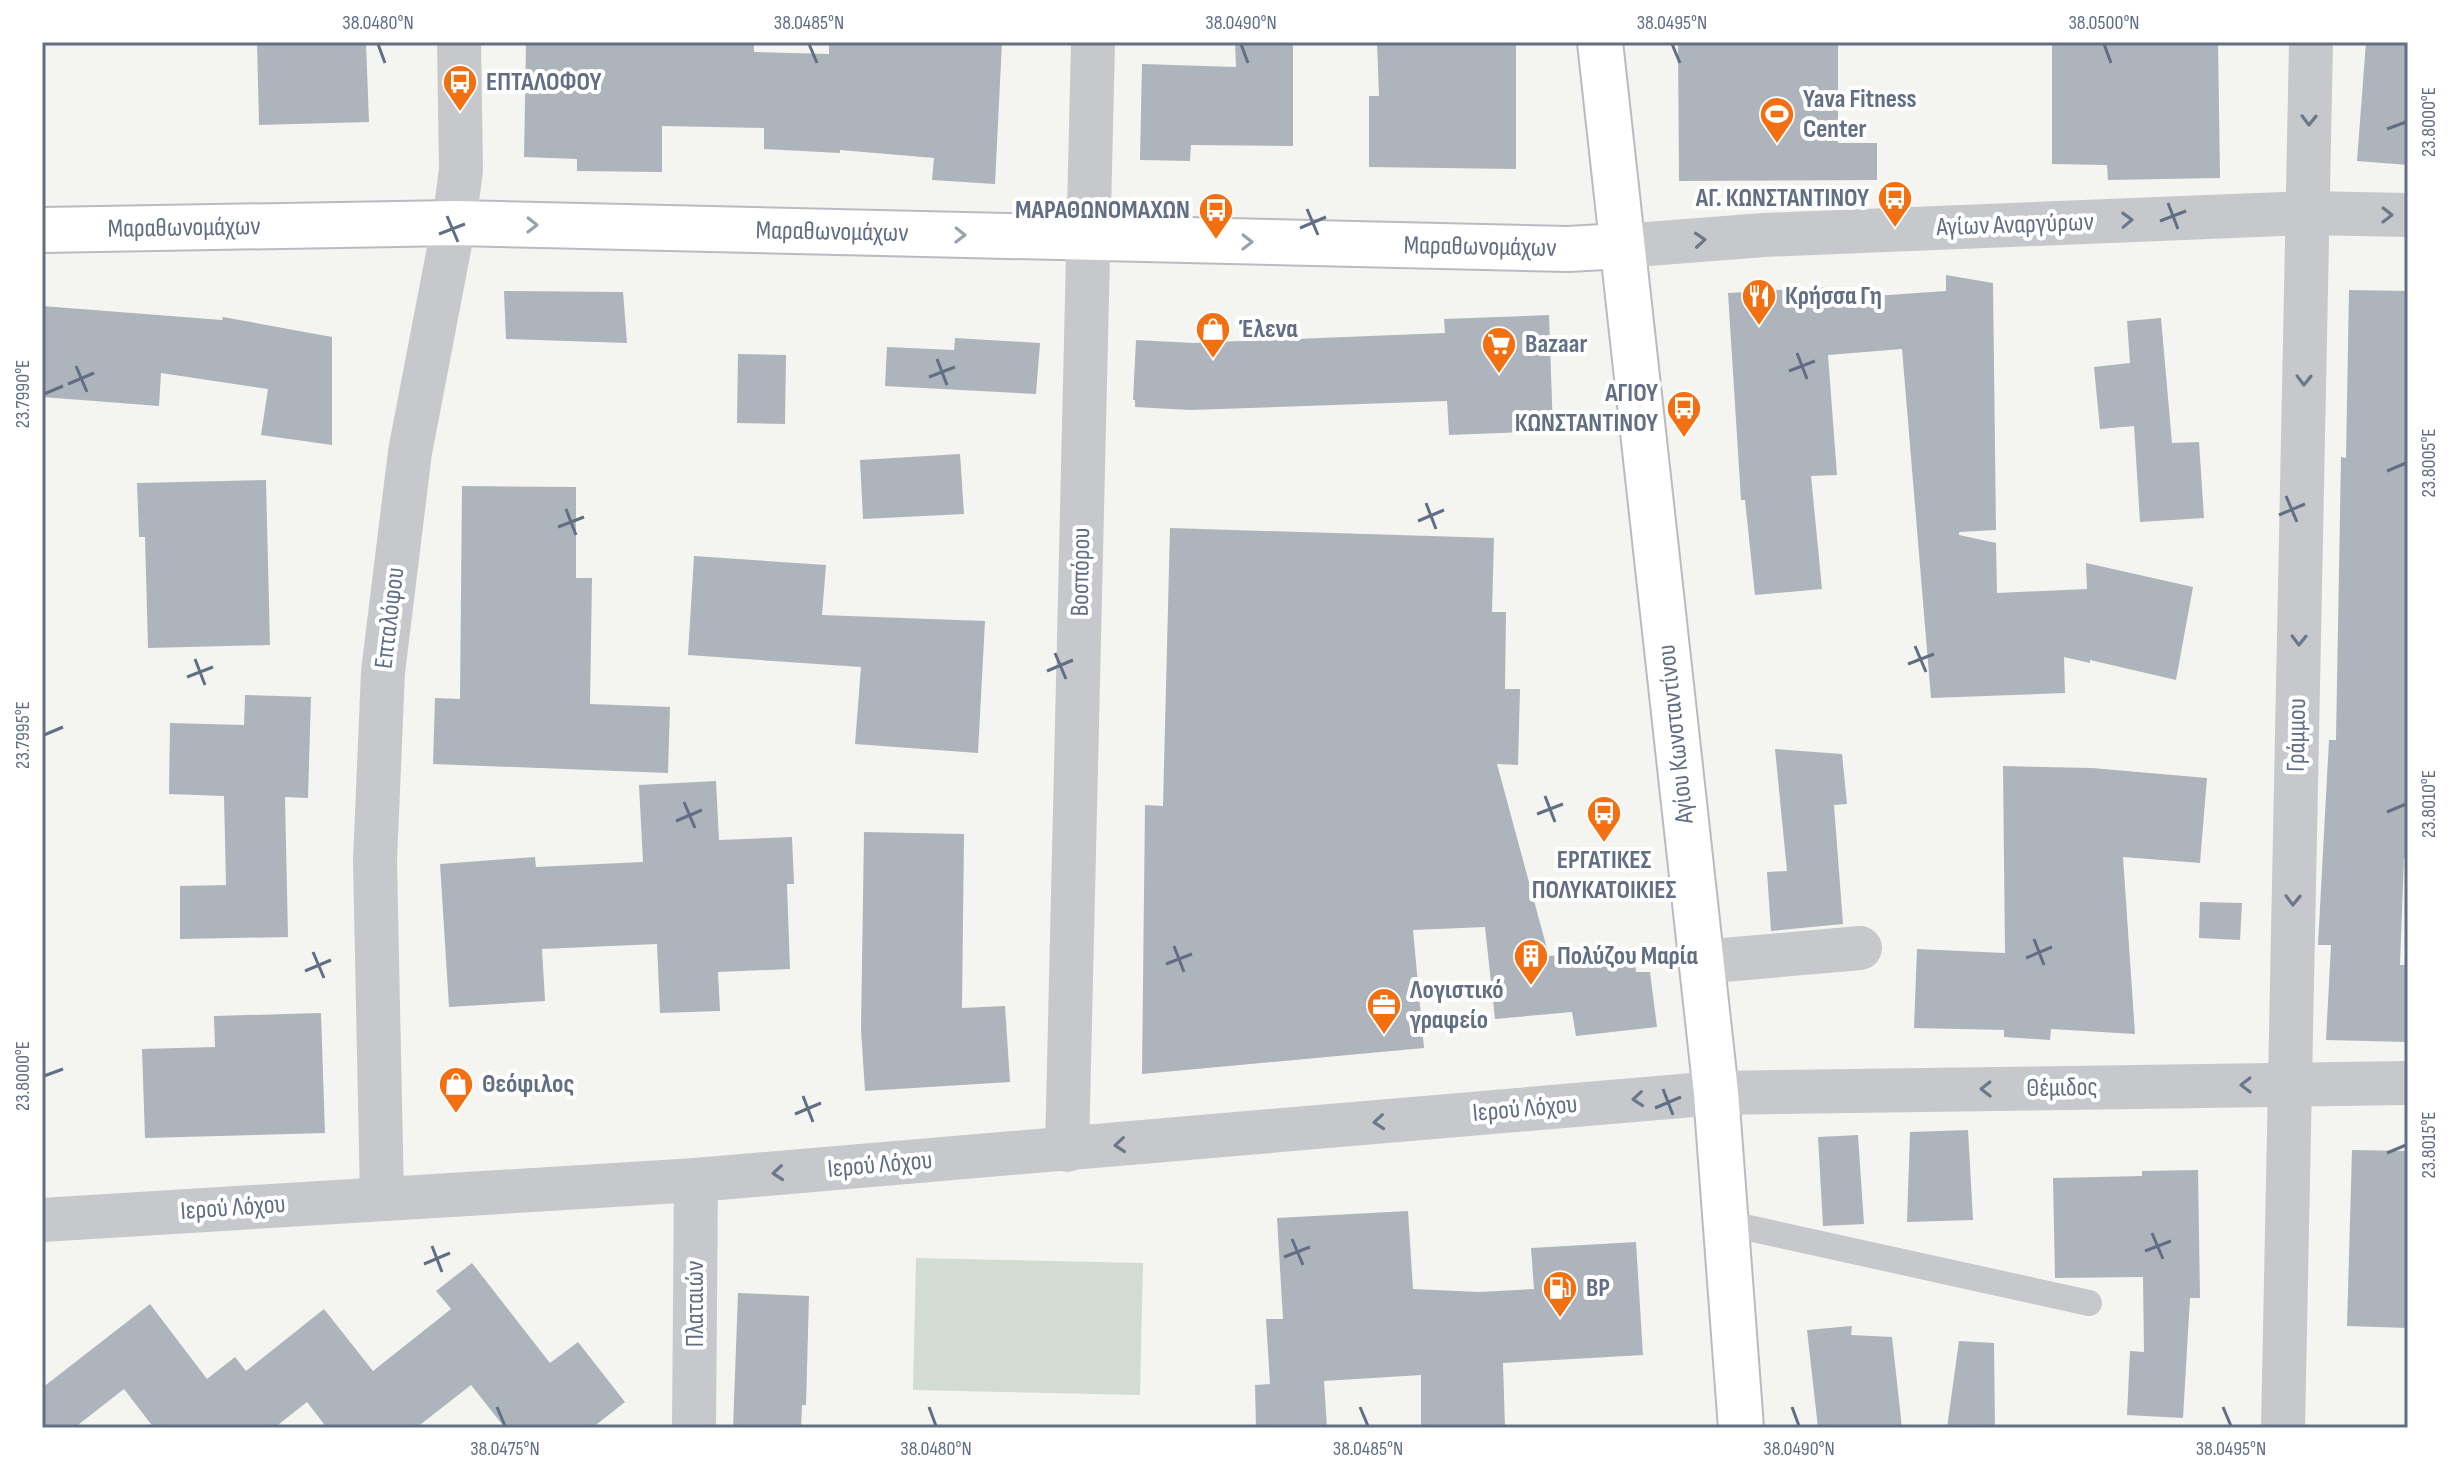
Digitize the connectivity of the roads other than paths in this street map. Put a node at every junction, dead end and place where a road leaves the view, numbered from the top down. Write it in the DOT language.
graph roads {
  1 [pos="459,42"];
  2 [pos="1093,42"];
  3 [pos="1600,42"];
  4 [pos="2311,42"];
  5 [pos="2307,213"];
  6 [pos="2408,215"];
  7 [pos="454,223"];
  8 [pos="42,230"];
  9 [pos="1090,238"];
  10 [pos="1622,246"];
  11 [pos="1860,948"];
  12 [pos="1701,962"];
  13 [pos="2408,1083"];
  14 [pos="2289,1085"];
  15 [pos="1716,1093"];
  16 [pos="1067,1150"];
  17 [pos="696,1180"];
  18 [pos="382,1199"];
  19 [pos="42,1220"];
  20 [pos="1726,1223"];
  21 [pos="2089,1303"];
  22 [pos="694,1428"];
  23 [pos="1741,1428"];
  24 [pos="2283,1428"];
  1 -- 7 [label="street, Επταλόφου"];
  2 -- 9 [label="street, Βοσπόρου"];
  3 -- 10 [label="street, Αγίου Κωνσταντίνου"];
  4 -- 5 [label="street, Γράμμου, one-way"];
  5 -- 6 [label="street, Αγίων Αναργύρων, one-way"];
  10 -- 5 [label="street, Αγίων Αναργύρων, one-way"];
  5 -- 14 [label="street, Γράμμου, one-way"];
  7 -- 8 [label="street, Μαραθωνομάχων"];
  7 -- 9 [label="street, Μαραθωνομάχων, one-way"];
  7 -- 18 [label="street, Επταλόφου"];
  9 -- 10 [label="street, Μαραθωνομάχων, one-way"];
  9 -- 16 [label="street, Βοσπόρου"];
  10 -- 12 [label="street, Αγίου Κωνσταντίνου"];
  11 -- 12 [label="street"];
  12 -- 15 [label="street, Αγίου Κωνσταντίνου"];
  13 -- 14 [label="street, Θέμιδος"];
  14 -- 15 [label="street, Θέμιδος, one-way"];
  14 -- 24 [label="street, Γράμμου"];
  15 -- 16 [label="street, Ιερού Λόχου, one-way"];
  15 -- 20 [label="street, Αγίου Κωνσταντίνου"];
  16 -- 17 [label="street, Ιερού Λόχου, one-way"];
  17 -- 18 [label="street, Ιερού Λόχου"];
  17 -- 22 [label="street, Πλαταιών"];
  18 -- 19 [label="street, Ιερού Λόχου"];
  20 -- 21 [label="lane"];
  20 -- 23 [label="street, Αγίου Κωνσταντίνου"];
}
